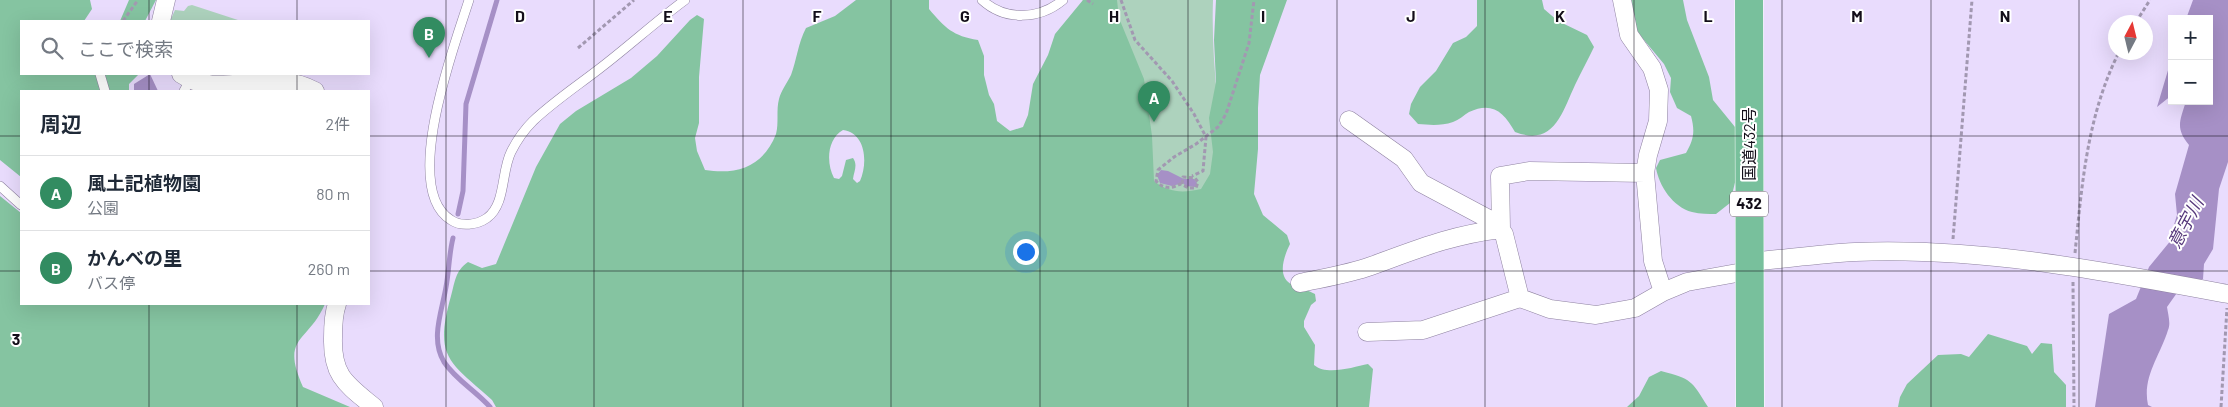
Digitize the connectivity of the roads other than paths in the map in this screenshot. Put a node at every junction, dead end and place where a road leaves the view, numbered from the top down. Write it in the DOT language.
graph roads {
  1 [pos="166,0"];
  2 [pos="469,0"];
  3 [pos="684,0"];
  4 [pos="982,0"];
  5 [pos="1063,0"];
  6 [pos="1622,0"];
  7 [pos="1749,0"];
  8 [pos="161,20"];
  9 [pos="100,75"];
  10 [pos="186,84"];
  11 [pos="105,90"];
  12 [pos="313,90"];
  13 [pos="1350,120"];
  14 [pos="1645,172"];
  15 [pos="0,186"];
  16 [pos="20,204"];
  17 [pos="1501,230"];
  18 [pos="1748,267"];
  19 [pos="1300,283"];
  20 [pos="1662,292"];
  21 [pos="2227,296"];
  22 [pos="1520,298"];
  23 [pos="337,305"];
  24 [pos="1367,332"];
  25 [pos="374,407"];
  26 [pos="1750,407"];
  1 -- 8 [label="street"];
  2 -- 3 [label="lane"];
  4 -- 5 [label="lane"];
  6 -- 14 [label="street"];
  7 -- 18 [label="highway, 国道432号 / 432"];
  9 -- 11 [label="lane"];
  10 -- 12 [label="street"];
  13 -- 17 [label="street"];
  14 -- 17 [label="street"];
  14 -- 20 [label="street"];
  15 -- 16 [label="lane"];
  17 -- 19 [label="street"];
  17 -- 22 [label="street"];
  18 -- 20 [label="street"];
  18 -- 21 [label="street"];
  18 -- 26 [label="highway, 国道432号 / 432"];
  20 -- 22 [label="street"];
  22 -- 24 [label="street"];
  23 -- 25 [label="street"];
}
